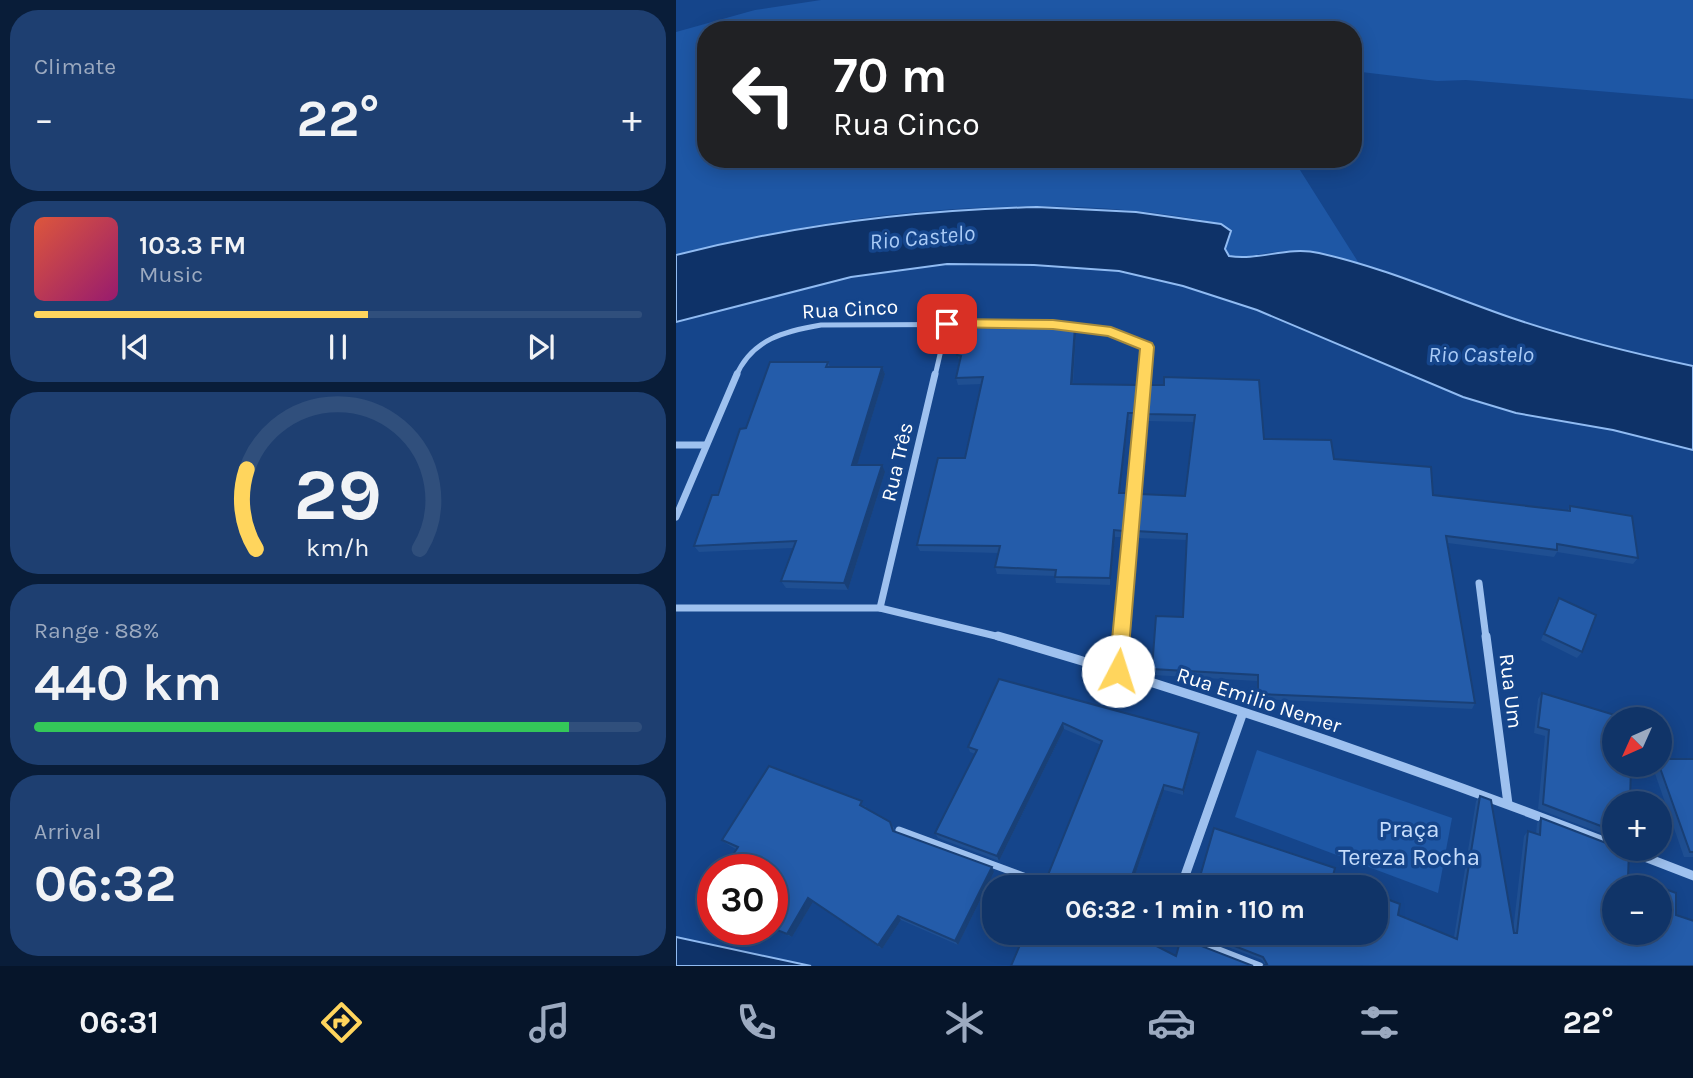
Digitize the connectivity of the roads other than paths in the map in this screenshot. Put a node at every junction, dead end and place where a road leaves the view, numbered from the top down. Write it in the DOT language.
graph roads {
  1 [pos="947,324"];
  2 [pos="676,445"];
  3 [pos="705,445"];
  4 [pos="676,517"];
  5 [pos="1479,583"];
  6 [pos="676,608"];
  7 [pos="880,608"];
  8 [pos="1118,671"];
  9 [pos="1242,715"];
  10 [pos="1508,804"];
  11 [pos="899,830"];
  12 [pos="1602,840"];
  13 [pos="1655,861"];
  14 [pos="1021,875"];
  15 [pos="1185,875"];
  16 [pos="1693,876"];
  17 [pos="1206,945"];
  18 [pos="1260,966"];
  1 -- 3 [label="street, Rua Cinco"];
  1 -- 7 [label="street, Rua Três"];
  1 -- 8 [label="street, Rua Cinco"];
  2 -- 3 [label="street"];
  3 -- 4 [label="street"];
  5 -- 10 [label="street, Rua Um"];
  6 -- 7 [label="street, Rua Emilio Nemer"];
  7 -- 8 [label="street, Rua Emilio Nemer"];
  8 -- 9 [label="street, Rua Emilio Nemer"];
  9 -- 10 [label="street, Rua Emilio Nemer"];
  9 -- 15 [label="street"];
  10 -- 12 [label="street, Rua Emilio Nemer"];
  11 -- 14 [label="lane"];
  13 -- 16 [label="street"];
  17 -- 18 [label="lane"];
}
